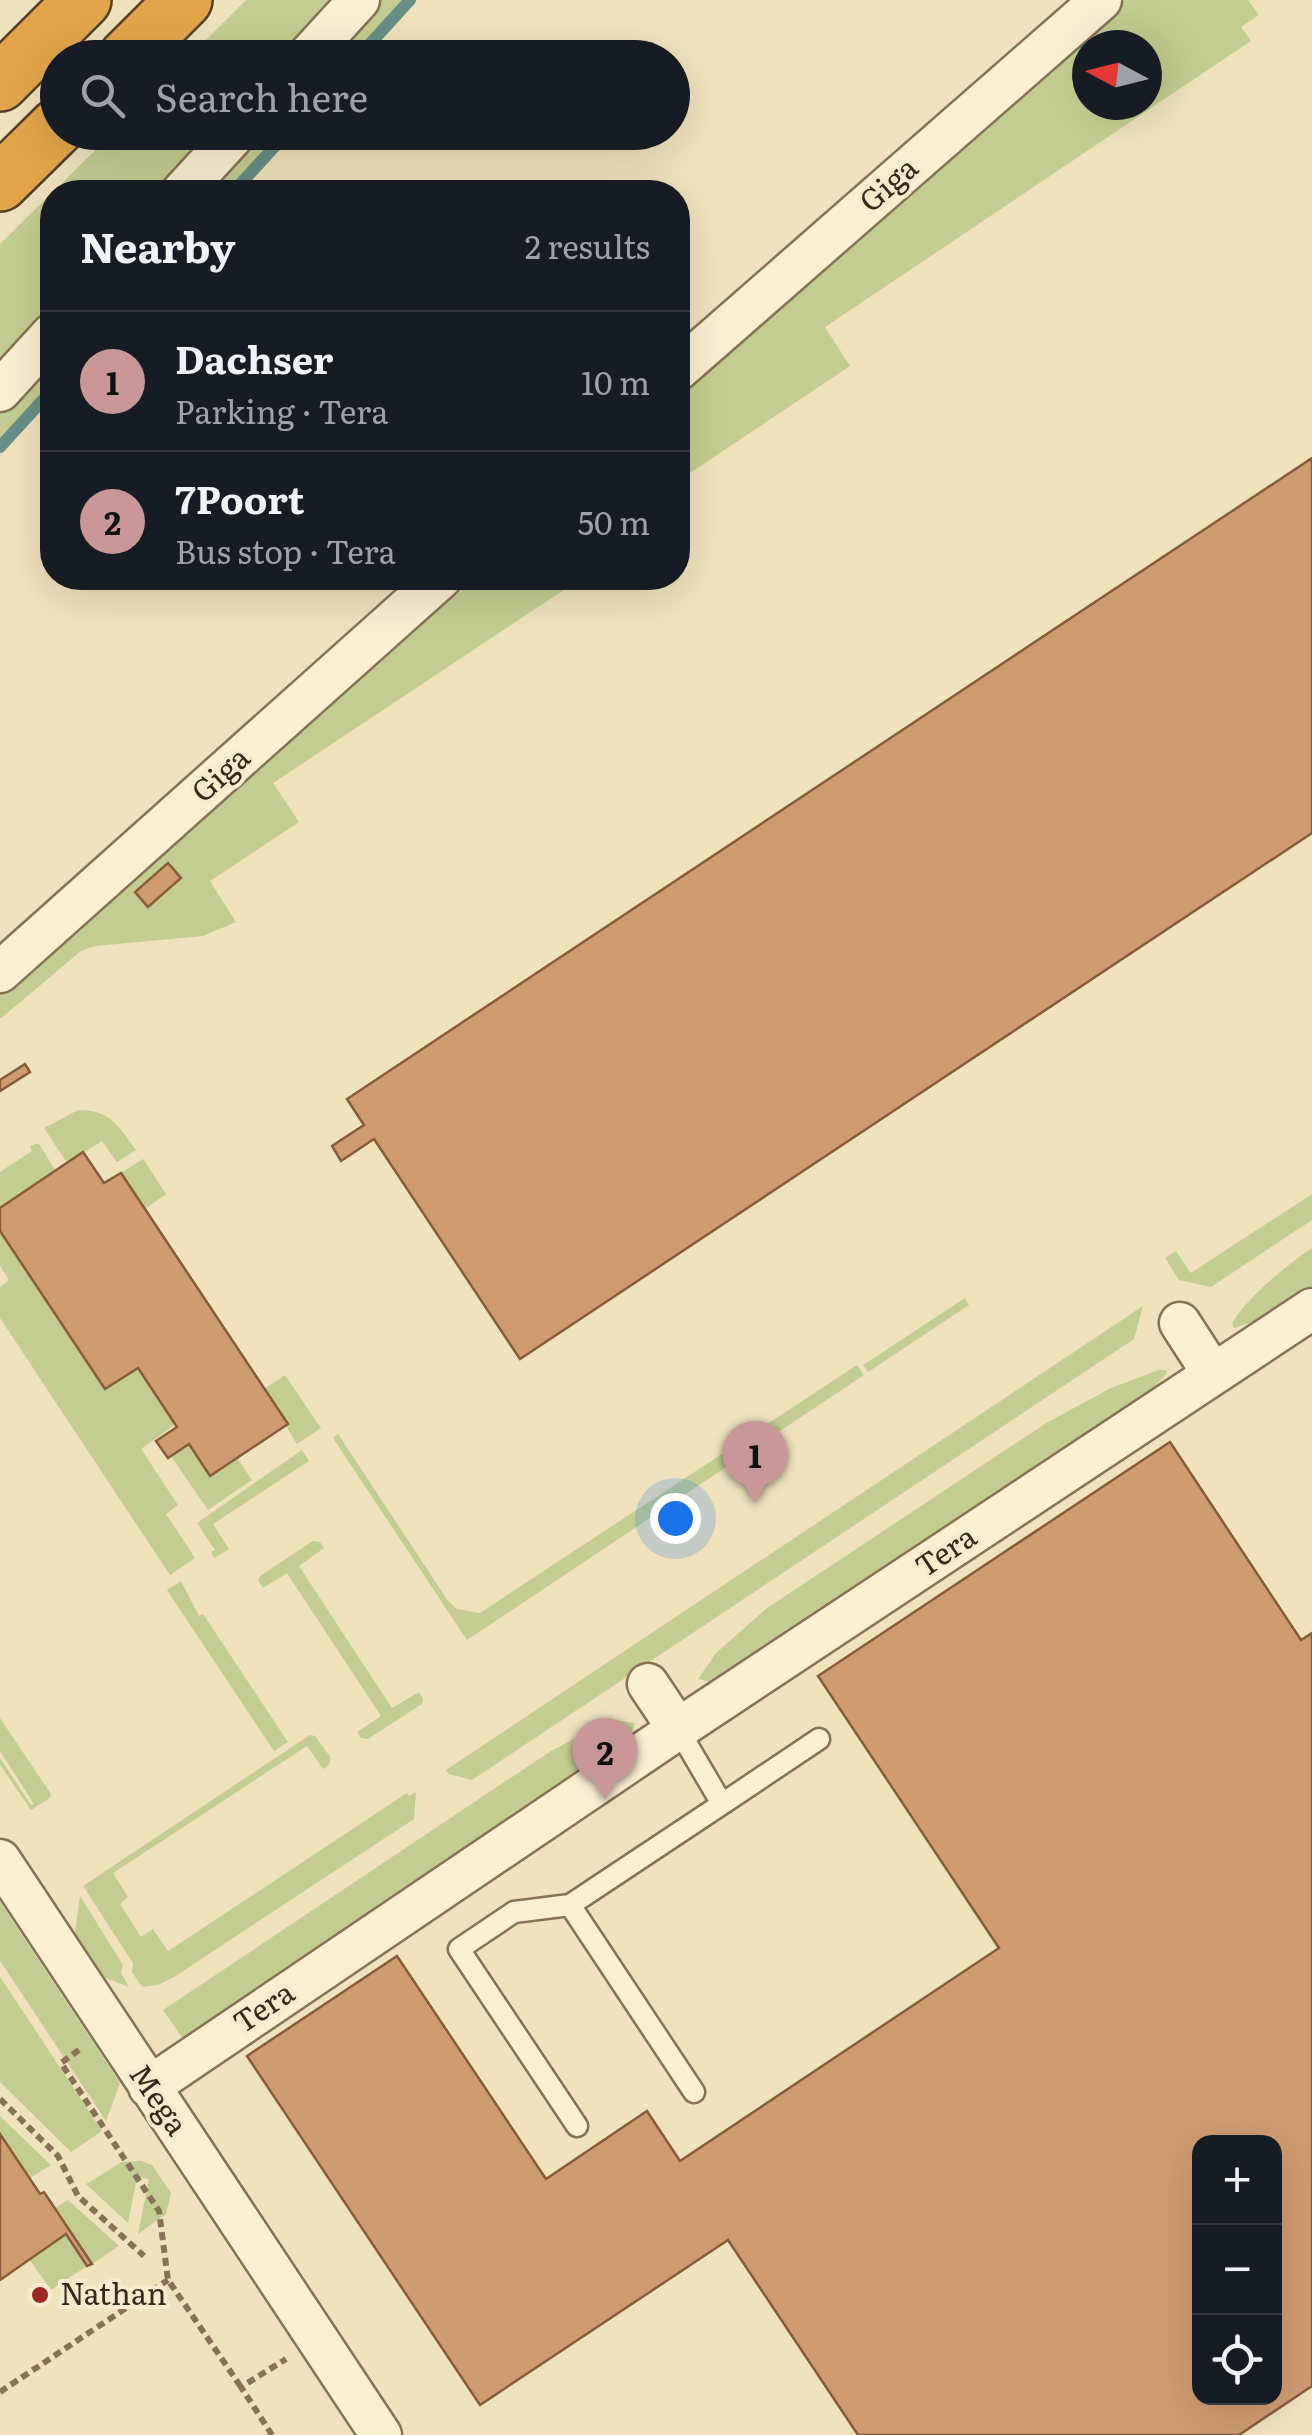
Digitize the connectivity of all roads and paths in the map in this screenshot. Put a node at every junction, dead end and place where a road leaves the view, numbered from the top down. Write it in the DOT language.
graph roads {
  1 [pos="83,0"];
  2 [pos="184,0"];
  3 [pos="359,0"];
  4 [pos="1102,0"];
  5 [pos="43,40"];
  6 [pos="144,40"];
  7 [pos="322,40"];
  8 [pos="40,42"];
  9 [pos="0,82"];
  10 [pos="40,144"];
  11 [pos="221,150"];
  12 [pos="193,180"];
  13 [pos="0,184"];
  14 [pos="40,347"];
  15 [pos="690,360"];
  16 [pos="0,391"];
  17 [pos="429,590"];
  18 [pos="0,972"];
  19 [pos="1312,1308"];
  20 [pos="1180,1323"];
  21 [pos="1214,1374"];
  22 [pos="648,1684"];
  23 [pos="678,1729"];
  24 [pos="820,1739"];
  25 [pos="722,1804"];
  26 [pos="0,1860"];
  27 [pos="570,1905"];
  28 [pos="108,2027"];
  29 [pos="149,2087"];
  30 [pos="694,2092"];
  31 [pos="0,2100"];
  32 [pos="577,2126"];
  33 [pos="144,2256"];
  34 [pos="168,2280"];
  35 [pos="316,2339"];
  36 [pos="241,2388"];
  37 [pos="0,2392"];
  38 [pos="272,2435"];
  39 [pos="380,2435"];
  1 -- 5 [label="highway"];
  2 -- 6 [label="highway"];
  3 -- 7 [label="street"];
  4 -- 15 [label="street, Giga"];
  8 -- 9 [label="highway"];
  10 -- 13 [label="highway"];
  11 -- 12 [label="street"];
  14 -- 16 [label="street"];
  17 -- 18 [label="street, Giga"];
  19 -- 21 [label="street, Tera"];
  20 -- 21 [label="street"];
  21 -- 23 [label="street, Tera"];
  22 -- 23 [label="street"];
  23 -- 25 [label="lane"];
  23 -- 29 [label="street, Tera"];
  24 -- 25 [label="lane"];
  25 -- 27 [label="lane"];
  26 -- 28 [label="street, Mega"];
  27 -- 30 [label="lane"];
  27 -- 32 [label="lane"];
  28 -- 29 [label="street, Mega"];
  28 -- 34 [label="path"];
  29 -- 35 [label="street, Mega"];
  31 -- 33 [label="path"];
  34 -- 36 [label="path"];
  34 -- 37 [label="path"];
  35 -- 36 [label="path"];
  35 -- 39 [label="street, Mega"];
  36 -- 38 [label="path"];
}
